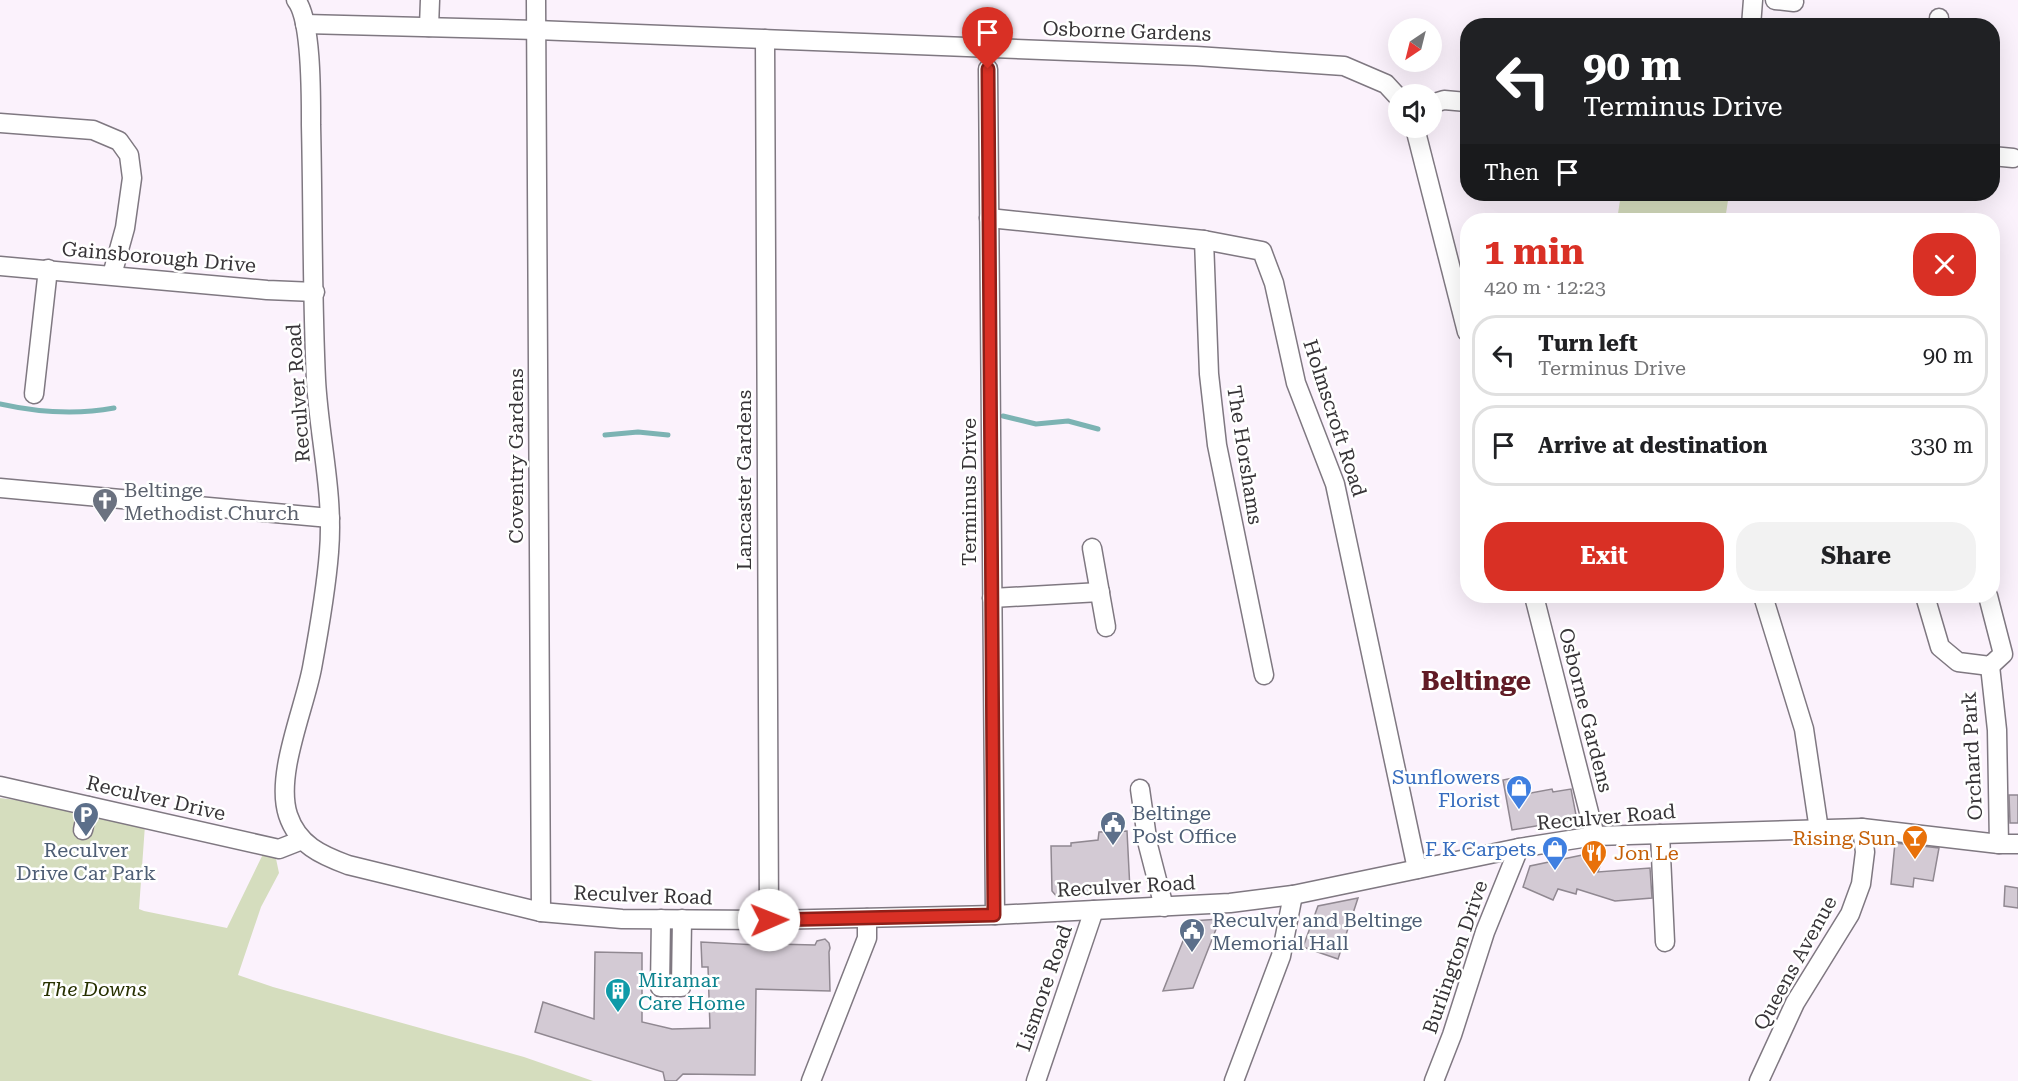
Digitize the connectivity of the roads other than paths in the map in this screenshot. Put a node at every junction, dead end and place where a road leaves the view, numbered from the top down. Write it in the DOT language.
graph roads {
  1 [pos="296,0"];
  2 [pos="430,0"];
  3 [pos="536,0"];
  4 [pos="1753,0"];
  5 [pos="1775,0"];
  6 [pos="1794,2"];
  7 [pos="1752,18"];
  8 [pos="305,24"];
  9 [pos="429,27"];
  10 [pos="536,30"];
  11 [pos="765,39"];
  12 [pos="988,69"];
  13 [pos="1388,86"];
  14 [pos="1442,101"];
  15 [pos="1460,101"];
  16 [pos="0,123"];
  17 [pos="1418,138"];
  18 [pos="2000,157"];
  19 [pos="2013,158"];
  20 [pos="989,219"];
  21 [pos="1204,240"];
  22 [pos="0,266"];
  23 [pos="48,269"];
  24 [pos="112,275"];
  25 [pos="315,292"];
  26 [pos="1460,305"];
  27 [pos="34,394"];
  28 [pos="0,488"];
  29 [pos="330,518"];
  30 [pos="1092,548"];
  31 [pos="1100,592"];
  32 [pos="992,598"];
  33 [pos="1536,603"];
  34 [pos="1765,603"];
  35 [pos="1927,603"];
  36 [pos="1990,603"];
  37 [pos="1106,627"];
  38 [pos="1990,666"];
  39 [pos="1264,675"];
  40 [pos="0,786"];
  41 [pos="1140,789"];
  42 [pos="88,806"];
  43 [pos="1862,828"];
  44 [pos="83,830"];
  45 [pos="1819,830"];
  46 [pos="1660,834"];
  47 [pos="1595,836"];
  48 [pos="294,843"];
  49 [pos="1999,844"];
  50 [pos="2018,844"];
  51 [pos="1519,848"];
  52 [pos="276,864"];
  53 [pos="1417,869"];
  54 [pos="1293,895"];
  55 [pos="1164,907"];
  56 [pos="1094,910"];
  57 [pos="541,912"];
  58 [pos="994,915"];
  59 [pos="867,918"];
  60 [pos="661,919"];
  61 [pos="682,919"];
  62 [pos="769,920"];
  63 [pos="1665,942"];
  64 [pos="811,1081"];
  65 [pos="1036,1081"];
  66 [pos="1234,1081"];
  67 [pos="1434,1081"];
  68 [pos="1759,1081"];
  1 -- 8 [label="street, Reculver Road"];
  2 -- 9 [label="street"];
  3 -- 10 [label="street, Coventry Gardens"];
  4 -- 7 [label="street"];
  5 -- 6 [label="street"];
  8 -- 9 [label="street, Osborne Gardens"];
  8 -- 25 [label="street, Reculver Road"];
  9 -- 10 [label="street, Osborne Gardens"];
  10 -- 11 [label="street, Osborne Gardens"];
  10 -- 57 [label="street, Coventry Gardens"];
  11 -- 13 [label="street, Osborne Gardens"];
  11 -- 62 [label="street, Lancaster Gardens"];
  12 -- 20 [label="street, Terminus Drive"];
  14 -- 15 [label="street"];
  16 -- 24 [label="street"];
  17 -- 26 [label="street"];
  18 -- 19 [label="street"];
  20 -- 21 [label="street, Holmscroft Road"];
  20 -- 32 [label="street, Terminus Drive"];
  21 -- 39 [label="street, The Horshams"];
  21 -- 53 [label="street, Holmscroft Road"];
  22 -- 23 [label="street, Gainsborough Drive"];
  23 -- 24 [label="street, Gainsborough Drive"];
  23 -- 27 [label="street"];
  24 -- 25 [label="street, Gainsborough Drive"];
  25 -- 29 [label="street, Reculver Road"];
  28 -- 29 [label="street"];
  29 -- 48 [label="street, Reculver Road"];
  30 -- 31 [label="street"];
  31 -- 32 [label="street"];
  31 -- 37 [label="street"];
  32 -- 58 [label="street, Terminus Drive"];
  33 -- 47 [label="street, Osborne Gardens"];
  34 -- 45 [label="street"];
  35 -- 38 [label="street, Orchard Park"];
  36 -- 38 [label="street, Orchard Park"];
  38 -- 49 [label="street, Orchard Park"];
  40 -- 42 [label="street, Reculver Drive"];
  41 -- 55 [label="street"];
  42 -- 44 [label="street"];
  42 -- 48 [label="street, Reculver Drive"];
  43 -- 45 [label="street, Reculver Road"];
  43 -- 49 [label="street, Reculver Road"];
  43 -- 68 [label="street, Queens Avenue"];
  45 -- 46 [label="street, Reculver Road"];
  46 -- 47 [label="street, Reculver Road"];
  46 -- 63 [label="street"];
  47 -- 51 [label="street, Reculver Road"];
  48 -- 52 [label="street"];
  48 -- 57 [label="street, Reculver Road"];
  49 -- 50 [label="street, Reculver Road"];
  51 -- 53 [label="street, Reculver Road"];
  51 -- 67 [label="street, Burlington Drive"];
  53 -- 54 [label="street, Reculver Road"];
  54 -- 55 [label="street, Reculver Road"];
  54 -- 66 [label="street"];
  55 -- 56 [label="street, Reculver Road"];
  56 -- 58 [label="street, Reculver Road"];
  56 -- 65 [label="street, Lismore Road"];
  57 -- 60 [label="street, Reculver Road"];
  58 -- 59 [label="street, Reculver Road"];
  59 -- 62 [label="street, Reculver Road"];
  59 -- 64 [label="street"];
  60 -- 61 [label="street, Reculver Road"];
  60 -- 61 [label="street"];
  61 -- 62 [label="street, Reculver Road"];
}
